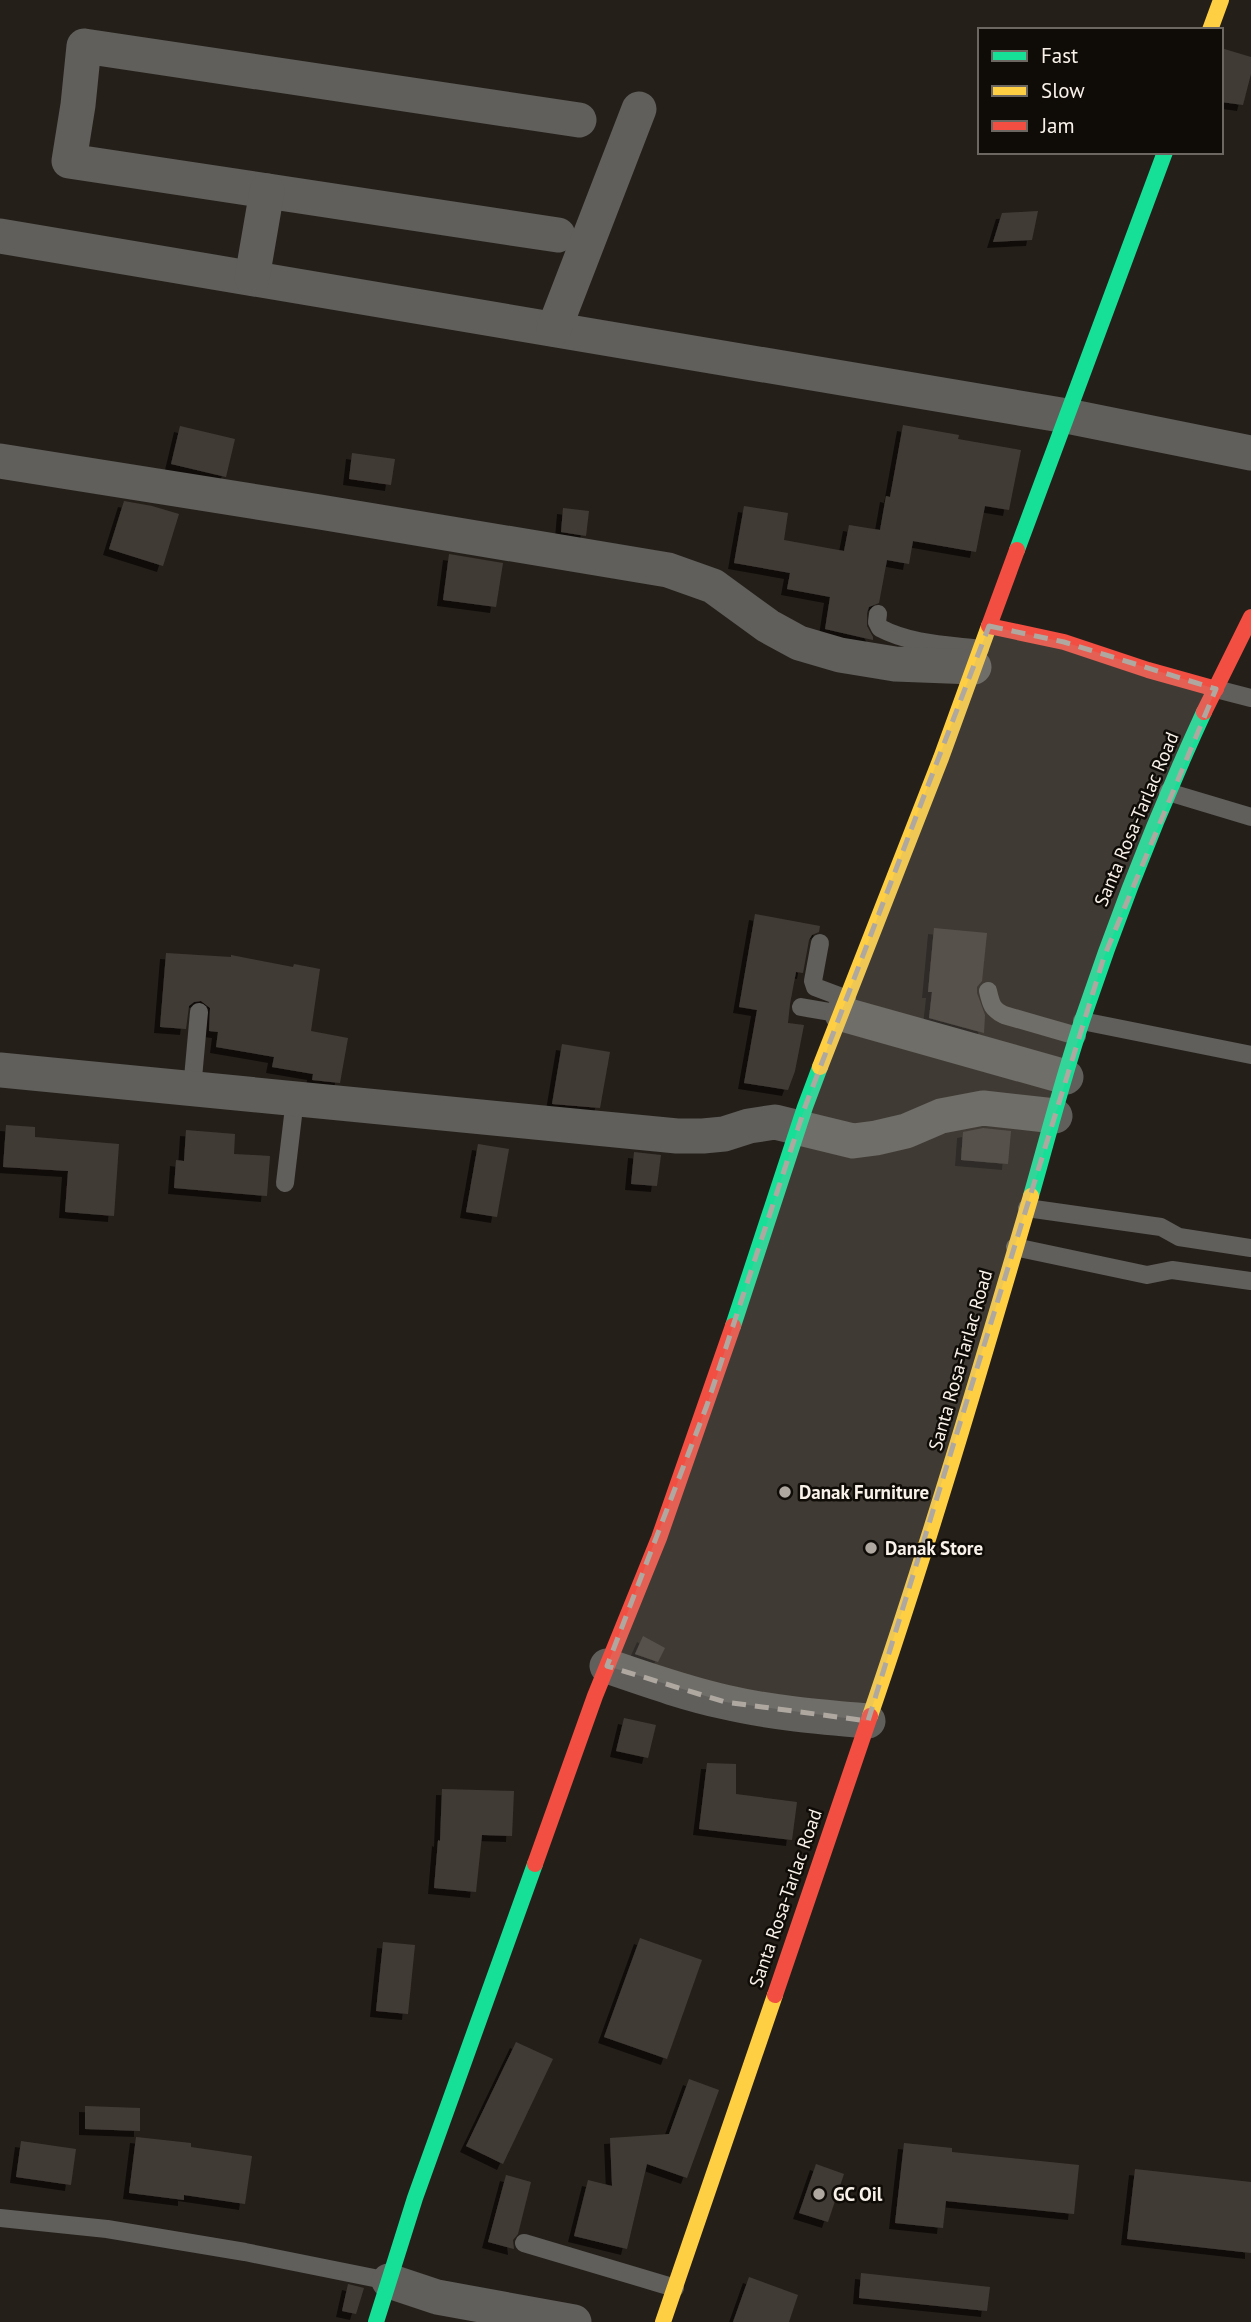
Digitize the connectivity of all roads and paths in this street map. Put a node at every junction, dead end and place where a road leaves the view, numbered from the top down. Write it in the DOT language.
graph roads {
  1 [pos="1221,0"];
  2 [pos="1211,28"];
  3 [pos="639,109"];
  4 [pos="579,120"];
  5 [pos="1164,154"];
  6 [pos="267,191"];
  7 [pos="558,235"];
  8 [pos="0,236"];
  9 [pos="252,278"];
  10 [pos="554,329"];
  11 [pos="1067,416"];
  12 [pos="1251,453"];
  13 [pos="0,461"];
  14 [pos="878,614"];
  15 [pos="1251,617"];
  16 [pos="989,626"];
  17 [pos="977,658"];
  18 [pos="1216,689"];
  19 [pos="1251,698"];
  20 [pos="1168,792"];
  21 [pos="1251,817"];
  22 [pos="820,943"];
  23 [pos="988,991"];
  24 [pos="801,1007"];
  25 [pos="844,1007"];
  26 [pos="199,1012"];
  27 [pos="1079,1028"];
  28 [pos="1251,1055"];
  29 [pos="0,1070"];
  30 [pos="1066,1077"];
  31 [pos="192,1089"];
  32 [pos="295,1099"];
  33 [pos="1055,1116"];
  34 [pos="798,1127"];
  35 [pos="285,1183"];
  36 [pos="1027,1208"];
  37 [pos="1015,1247"];
  38 [pos="1251,1248"];
  39 [pos="1251,1281"];
  40 [pos="607,1666"];
  41 [pos="868,1721"];
  42 [pos="0,2218"];
  43 [pos="524,2243"];
  44 [pos="389,2281"];
  45 [pos="675,2288"];
  46 [pos="376,2322"];
  47 [pos="574,2322"];
  48 [pos="663,2322"];
  1 -- 2 [label="main road"];
  3 -- 10 [label="street"];
  4 -- 6 [label="street"];
  5 -- 11 [label="main road"];
  6 -- 7 [label="street"];
  6 -- 9 [label="street"];
  8 -- 9 [label="street"];
  9 -- 10 [label="street"];
  10 -- 11 [label="street"];
  11 -- 12 [label="street"];
  11 -- 16 [label="main road"];
  13 -- 17 [label="street"];
  14 -- 17 [label="lane"];
  15 -- 18 [label="main road, Santa Rosa-Tarlac Road"];
  16 -- 17 [label="main road"];
  16 -- 18 [label="main road"];
  17 -- 25 [label="main road"];
  18 -- 19 [label="lane"];
  18 -- 20 [label="main road, Santa Rosa-Tarlac Road"];
  20 -- 21 [label="lane"];
  20 -- 27 [label="main road, Santa Rosa-Tarlac Road"];
  22 -- 25 [label="lane"];
  23 -- 27 [label="lane"];
  24 -- 25 [label="lane"];
  25 -- 30 [label="street"];
  25 -- 34 [label="main road"];
  26 -- 31 [label="lane"];
  27 -- 28 [label="lane"];
  27 -- 30 [label="main road, Santa Rosa-Tarlac Road"];
  29 -- 31 [label="street"];
  30 -- 33 [label="main road, Santa Rosa-Tarlac Road"];
  31 -- 32 [label="street"];
  32 -- 34 [label="street"];
  32 -- 35 [label="lane"];
  33 -- 34 [label="street"];
  33 -- 36 [label="main road, Santa Rosa-Tarlac Road"];
  34 -- 40 [label="main road"];
  36 -- 37 [label="main road, Santa Rosa-Tarlac Road"];
  36 -- 38 [label="lane"];
  37 -- 39 [label="lane"];
  37 -- 41 [label="main road, Santa Rosa-Tarlac Road"];
  40 -- 41 [label="street"];
  40 -- 44 [label="main road"];
  41 -- 45 [label="main road, Santa Rosa-Tarlac Road"];
  42 -- 44 [label="lane"];
  43 -- 45 [label="lane"];
  44 -- 46 [label="main road"];
  44 -- 47 [label="street"];
  45 -- 48 [label="main road, Santa Rosa-Tarlac Road"];
}
